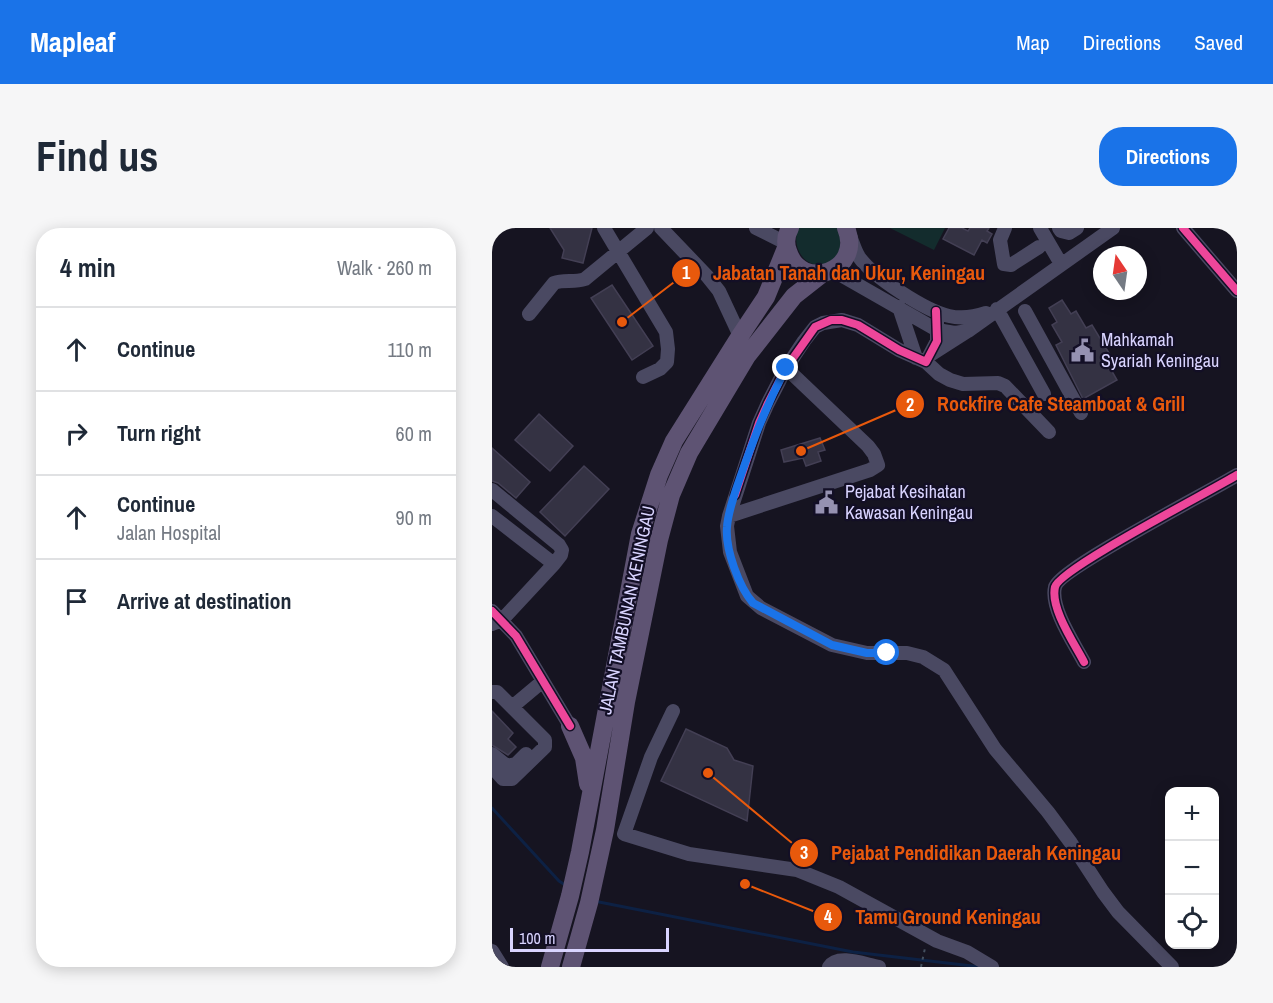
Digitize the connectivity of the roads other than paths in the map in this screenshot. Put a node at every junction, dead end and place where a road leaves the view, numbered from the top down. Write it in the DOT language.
graph roads {
  1 [pos="604,228"];
  2 [pos="646,228"];
  3 [pos="661,228"];
  4 [pos="756,228"];
  5 [pos="1005,228"];
  6 [pos="1040,228"];
  7 [pos="1059,228"];
  8 [pos="1077,228"];
  9 [pos="1113,228"];
  10 [pos="1183,228"];
  11 [pos="848,232"];
  12 [pos="787,239"];
  13 [pos="1039,247"];
  14 [pos="619,252"];
  15 [pos="1060,264"];
  16 [pos="827,272"];
  17 [pos="1237,291"];
  18 [pos="899,307"];
  19 [pos="995,310"];
  20 [pos="936,311"];
  21 [pos="1025,311"];
  22 [pos="529,314"];
  23 [pos="904,322"];
  24 [pos="937,330"];
  25 [pos="968,331"];
  26 [pos="740,336"];
  27 [pos="885,341"];
  28 [pos="1049,355"];
  29 [pos="924,358"];
  30 [pos="1029,367"];
  31 [pos="786,368"];
  32 [pos="644,377"];
  33 [pos="1061,377"];
  34 [pos="1081,413"];
  35 [pos="1049,432"];
  36 [pos="1237,475"];
  37 [pos="492,490"];
  38 [pos="518,511"];
  39 [pos="492,516"];
  40 [pos="729,516"];
  41 [pos="529,521"];
  42 [pos="504,525"];
  43 [pos="516,535"];
  44 [pos="554,564"];
  45 [pos="495,618"];
  46 [pos="1084,662"];
  47 [pos="543,681"];
  48 [pos="492,692"];
  49 [pos="608,704"];
  50 [pos="512,707"];
  51 [pos="673,711"];
  52 [pos="570,726"];
  53 [pos="542,738"];
  54 [pos="492,754"];
  55 [pos="492,767"];
  56 [pos="612,778"];
  57 [pos="638,790"];
  58 [pos="588,813"];
  59 [pos="492,951"];
  60 [pos="502,967"];
  61 [pos="550,967"];
  62 [pos="571,967"];
  63 [pos="830,967"];
  64 [pos="879,967"];
  65 [pos="992,967"];
  66 [pos="1173,967"];
  1 -- 14 [label="street"];
  2 -- 14 [label="street"];
  3 -- 26 [label="street"];
  4 -- 12 [label="street"];
  5 -- 13 [label="street"];
  6 -- 15 [label="street"];
  7 -- 8 [label="street"];
  9 -- 15 [label="street"];
  10 -- 17 [label="street"];
  11 -- 16 [label="main road, JALAN TAMBUNAN KENINGAU"];
  11 -- 20 [label="street"];
  12 -- 16 [label="main road"];
  12 -- 26 [label="main road, JALAN TAMBUNAN KENINGAU"];
  14 -- 22 [label="street"];
  14 -- 32 [label="street"];
  15 -- 19 [label="street"];
  16 -- 18 [label="street"];
  16 -- 56 [label="main road, JALAN TAMBUNAN KENINGAU"];
  18 -- 23 [label="street"];
  18 -- 24 [label="street"];
  19 -- 20 [label="street"];
  19 -- 25 [label="street"];
  19 -- 30 [label="street"];
  20 -- 24 [label="street"];
  21 -- 28 [label="street"];
  23 -- 27 [label="street"];
  23 -- 29 [label="street"];
  24 -- 25 [label="street"];
  24 -- 29 [label="street"];
  25 -- 29 [label="street"];
  26 -- 49 [label="main road, JALAN TAMBUNAN KENINGAU"];
  27 -- 29 [label="street"];
  27 -- 31 [label="street"];
  28 -- 30 [label="street"];
  28 -- 33 [label="street"];
  29 -- 35 [label="street"];
  30 -- 33 [label="street"];
  31 -- 40 [label="street"];
  31 -- 40 [label="street"];
  33 -- 34 [label="street"];
  36 -- 46 [label="street"];
  37 -- 38 [label="street"];
  38 -- 41 [label="street"];
  38 -- 42 [label="street"];
  39 -- 42 [label="street"];
  40 -- 66 [label="street"];
  41 -- 43 [label="street"];
  41 -- 44 [label="street"];
  42 -- 43 [label="street"];
  43 -- 44 [label="street"];
  44 -- 45 [label="street"];
  45 -- 47 [label="street"];
  47 -- 50 [label="street"];
  47 -- 52 [label="street"];
  48 -- 50 [label="street"];
  49 -- 52 [label="main road"];
  49 -- 58 [label="main road, JALAN TAMBUNAN KENINGAU"];
  50 -- 53 [label="street"];
  51 -- 57 [label="street"];
  52 -- 58 [label="main road"];
  53 -- 54 [label="street"];
  53 -- 55 [label="street"];
  56 -- 57 [label="street"];
  56 -- 62 [label="main road, JALAN TAMBUNAN KENINGAU"];
  57 -- 65 [label="street"];
  58 -- 61 [label="main road, JALAN TAMBUNAN KENINGAU"];
  59 -- 60 [label="street"];
  63 -- 64 [label="street"];
}
